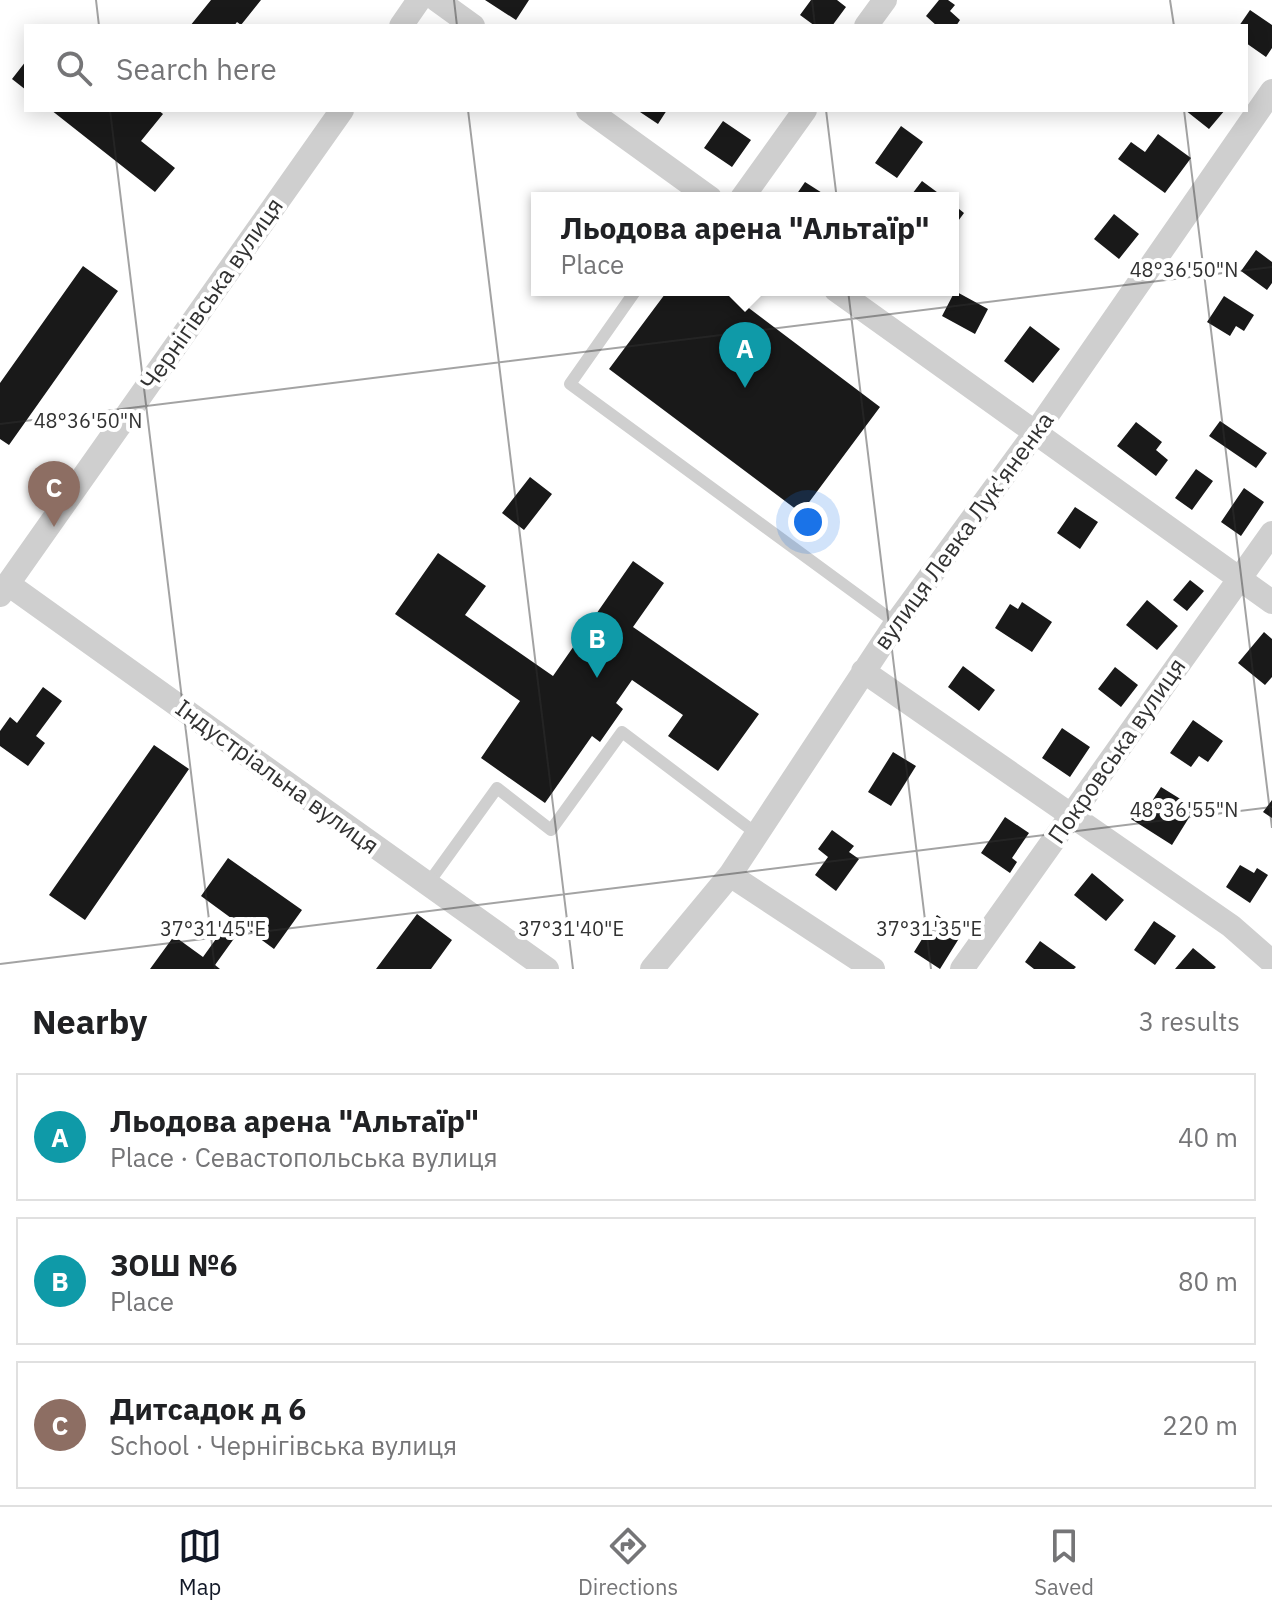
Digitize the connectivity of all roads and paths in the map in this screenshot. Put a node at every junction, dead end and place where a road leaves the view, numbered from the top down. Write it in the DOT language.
graph roads {
  1 [pos="419,0"];
  2 [pos="437,0"];
  3 [pos="885,0"];
  4 [pos="402,24"];
  5 [pos="470,24"];
  6 [pos="867,24"];
  7 [pos="1272,91"];
  8 [pos="341,112"];
  9 [pos="591,112"];
  10 [pos="804,112"];
  11 [pos="698,192"];
  12 [pos="746,192"];
  13 [pos="632,296"];
  14 [pos="844,296"];
  15 [pos="1035,433"];
  16 [pos="1272,533"];
  17 [pos="1239,579"];
  18 [pos="4,589"];
  19 [pos="1272,602"];
  20 [pos="896,623"];
  21 [pos="863,671"];
  22 [pos="1071,816"];
  23 [pos="757,834"];
  24 [pos="730,875"];
  25 [pos="427,885"];
  26 [pos="1272,962"];
  27 [pos="547,969"];
  28 [pos="652,969"];
  29 [pos="873,969"];
  30 [pos="962,969"];
  1 -- 4 [label="street"];
  2 -- 5 [label="street"];
  3 -- 6 [label="street"];
  7 -- 15 [label="street, вулиця Левка Лук'яненка"];
  8 -- 18 [label="street, Чернігівська вулиця"];
  9 -- 11 [label="street"];
  10 -- 12 [label="street"];
  13 -- 20 [label="lane"];
  14 -- 15 [label="street"];
  15 -- 17 [label="street"];
  15 -- 20 [label="street, вулиця Левка Лук'яненка"];
  16 -- 17 [label="street, Покровська вулиця"];
  17 -- 19 [label="street"];
  17 -- 22 [label="street, Покровська вулиця"];
  18 -- 25 [label="street, Індустріальна вулиця"];
  20 -- 21 [label="street, вулиця Левка Лук'яненка"];
  21 -- 22 [label="street"];
  21 -- 23 [label="street, вулиця Левка Лук'яненка"];
  22 -- 26 [label="street"];
  22 -- 30 [label="street, Покровська вулиця"];
  23 -- 24 [label="street, вулиця Левка Лук'яненка"];
  23 -- 25 [label="lane"];
  24 -- 28 [label="street, вулиця Левка Лук'яненка"];
  24 -- 29 [label="street"];
  25 -- 27 [label="street, Індустріальна вулиця"];
}
